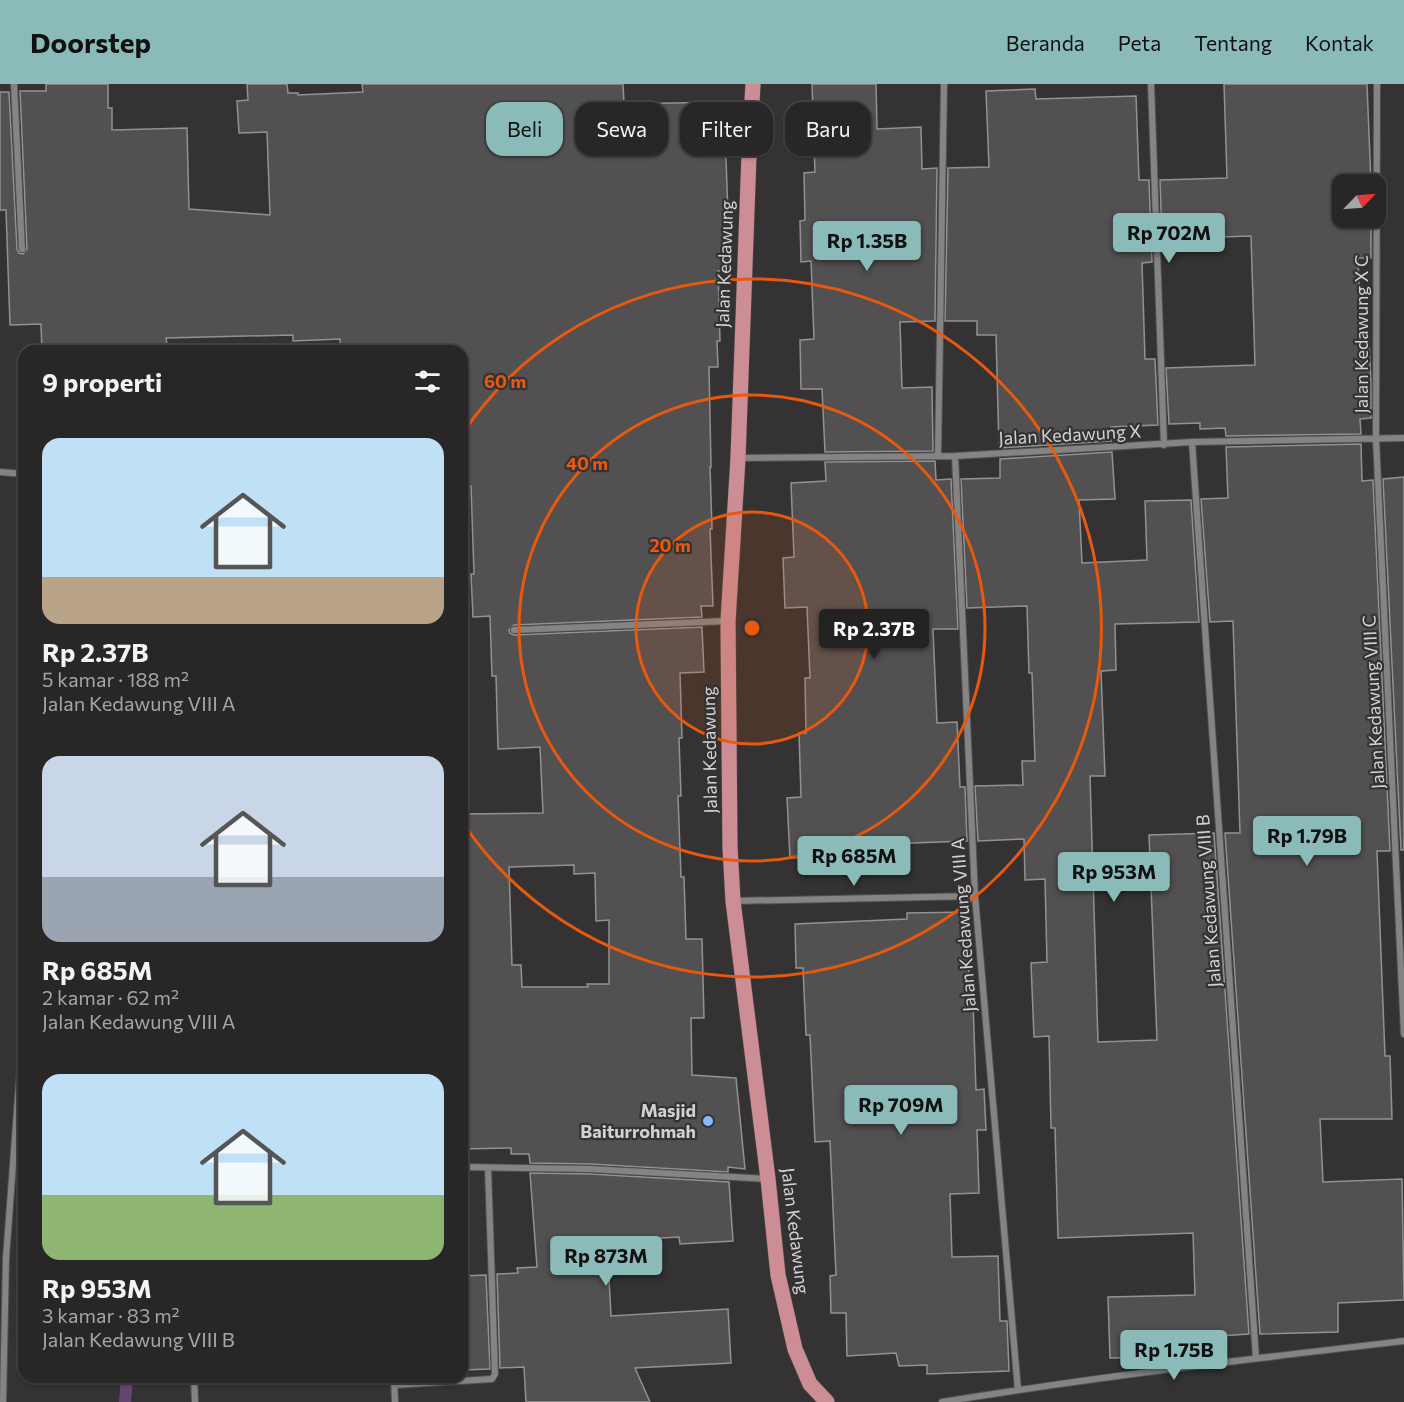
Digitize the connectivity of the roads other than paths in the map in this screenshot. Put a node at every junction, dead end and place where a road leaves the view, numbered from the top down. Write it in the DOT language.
graph roads {
  1 [pos="14,84"];
  2 [pos="753,84"];
  3 [pos="944,84"];
  4 [pos="1151,84"];
  5 [pos="1377,84"];
  6 [pos="22,249"];
  7 [pos="1404,438"];
  8 [pos="1376,440"];
  9 [pos="1192,442"];
  10 [pos="1164,445"];
  11 [pos="938,456"];
  12 [pos="955,456"];
  13 [pos="738,458"];
  14 [pos="0,472"];
  15 [pos="18,474"];
  16 [pos="728,621"];
  17 [pos="514,630"];
  18 [pos="975,896"];
  19 [pos="733,901"];
  20 [pos="1404,1034"];
  21 [pos="18,1086"];
  22 [pos="468,1167"];
  23 [pos="488,1168"];
  24 [pos="768,1179"];
  25 [pos="3,1258"];
  26 [pos="1404,1341"];
  27 [pos="1256,1358"];
  28 [pos="468,1379"];
  29 [pos="194,1383"];
  30 [pos="394,1383"];
  31 [pos="1018,1390"];
  32 [pos="3,1402"];
  33 [pos="195,1402"];
  34 [pos="395,1402"];
  35 [pos="827,1402"];
  36 [pos="942,1402"];
  1 -- 6 [label="street"];
  2 -- 13 [label="main road, Jalan Kedawung"];
  3 -- 11 [label="street"];
  4 -- 10 [label="street"];
  5 -- 8 [label="street, Jalan Kedawung X C"];
  7 -- 8 [label="street, Jalan Kedawung X"];
  8 -- 9 [label="street, Jalan Kedawung X"];
  8 -- 20 [label="street, Jalan Kedawung VIII C"];
  9 -- 10 [label="street, Jalan Kedawung X"];
  9 -- 27 [label="street, Jalan Kedawung VIII B"];
  10 -- 12 [label="street, Jalan Kedawung X"];
  11 -- 12 [label="street, Jalan Kedawung X"];
  11 -- 13 [label="street, Jalan Kedawung X"];
  12 -- 18 [label="street, Jalan Kedawung VIII A"];
  13 -- 16 [label="main road, Jalan Kedawung"];
  14 -- 15 [label="street"];
  16 -- 17 [label="street"];
  16 -- 19 [label="main road, Jalan Kedawung"];
  18 -- 19 [label="street"];
  18 -- 31 [label="street, Jalan Kedawung VIII A"];
  19 -- 24 [label="main road, Jalan Kedawung"];
  21 -- 25 [label="street"];
  22 -- 23 [label="street"];
  23 -- 24 [label="street"];
  23 -- 28 [label="street"];
  24 -- 35 [label="main road, Jalan Kedawung"];
  25 -- 32 [label="street"];
  26 -- 27 [label="street"];
  27 -- 31 [label="street"];
  29 -- 33 [label="street"];
  30 -- 34 [label="street"];
  31 -- 36 [label="street"];
}
